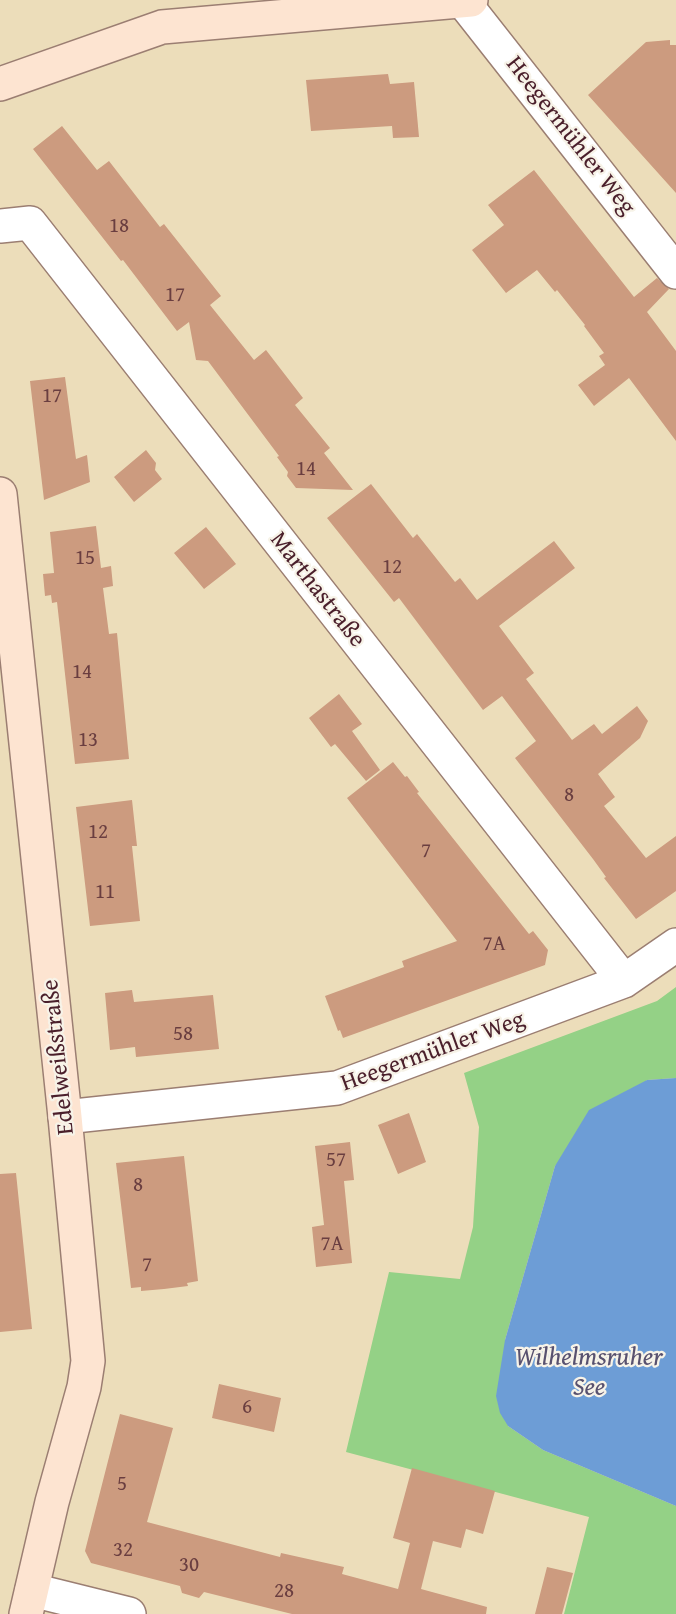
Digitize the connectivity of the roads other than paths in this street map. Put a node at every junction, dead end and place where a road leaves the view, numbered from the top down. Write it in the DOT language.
graph roads {
  1 [pos="463,0"];
  2 [pos="471,0"];
  3 [pos="0,84"];
  4 [pos="0,226"];
  5 [pos="676,272"];
  6 [pos="0,494"];
  7 [pos="676,945"];
  8 [pos="624,981"];
  9 [pos="65,1117"];
  10 [pos="29,1602"];
  11 [pos="129,1614"];
  1 -- 2 [label="street"];
  1 -- 3 [label="street"];
  1 -- 5 [label="street, Heegermühler Weg"];
  4 -- 8 [label="street, Marthastraße"];
  6 -- 9 [label="street, Edelweißstraße"];
  7 -- 8 [label="street, Heegermühler Weg"];
  8 -- 9 [label="street, Heegermühler Weg"];
  9 -- 10 [label="street, Edelweißstraße"];
  10 -- 11 [label="street"];
}
